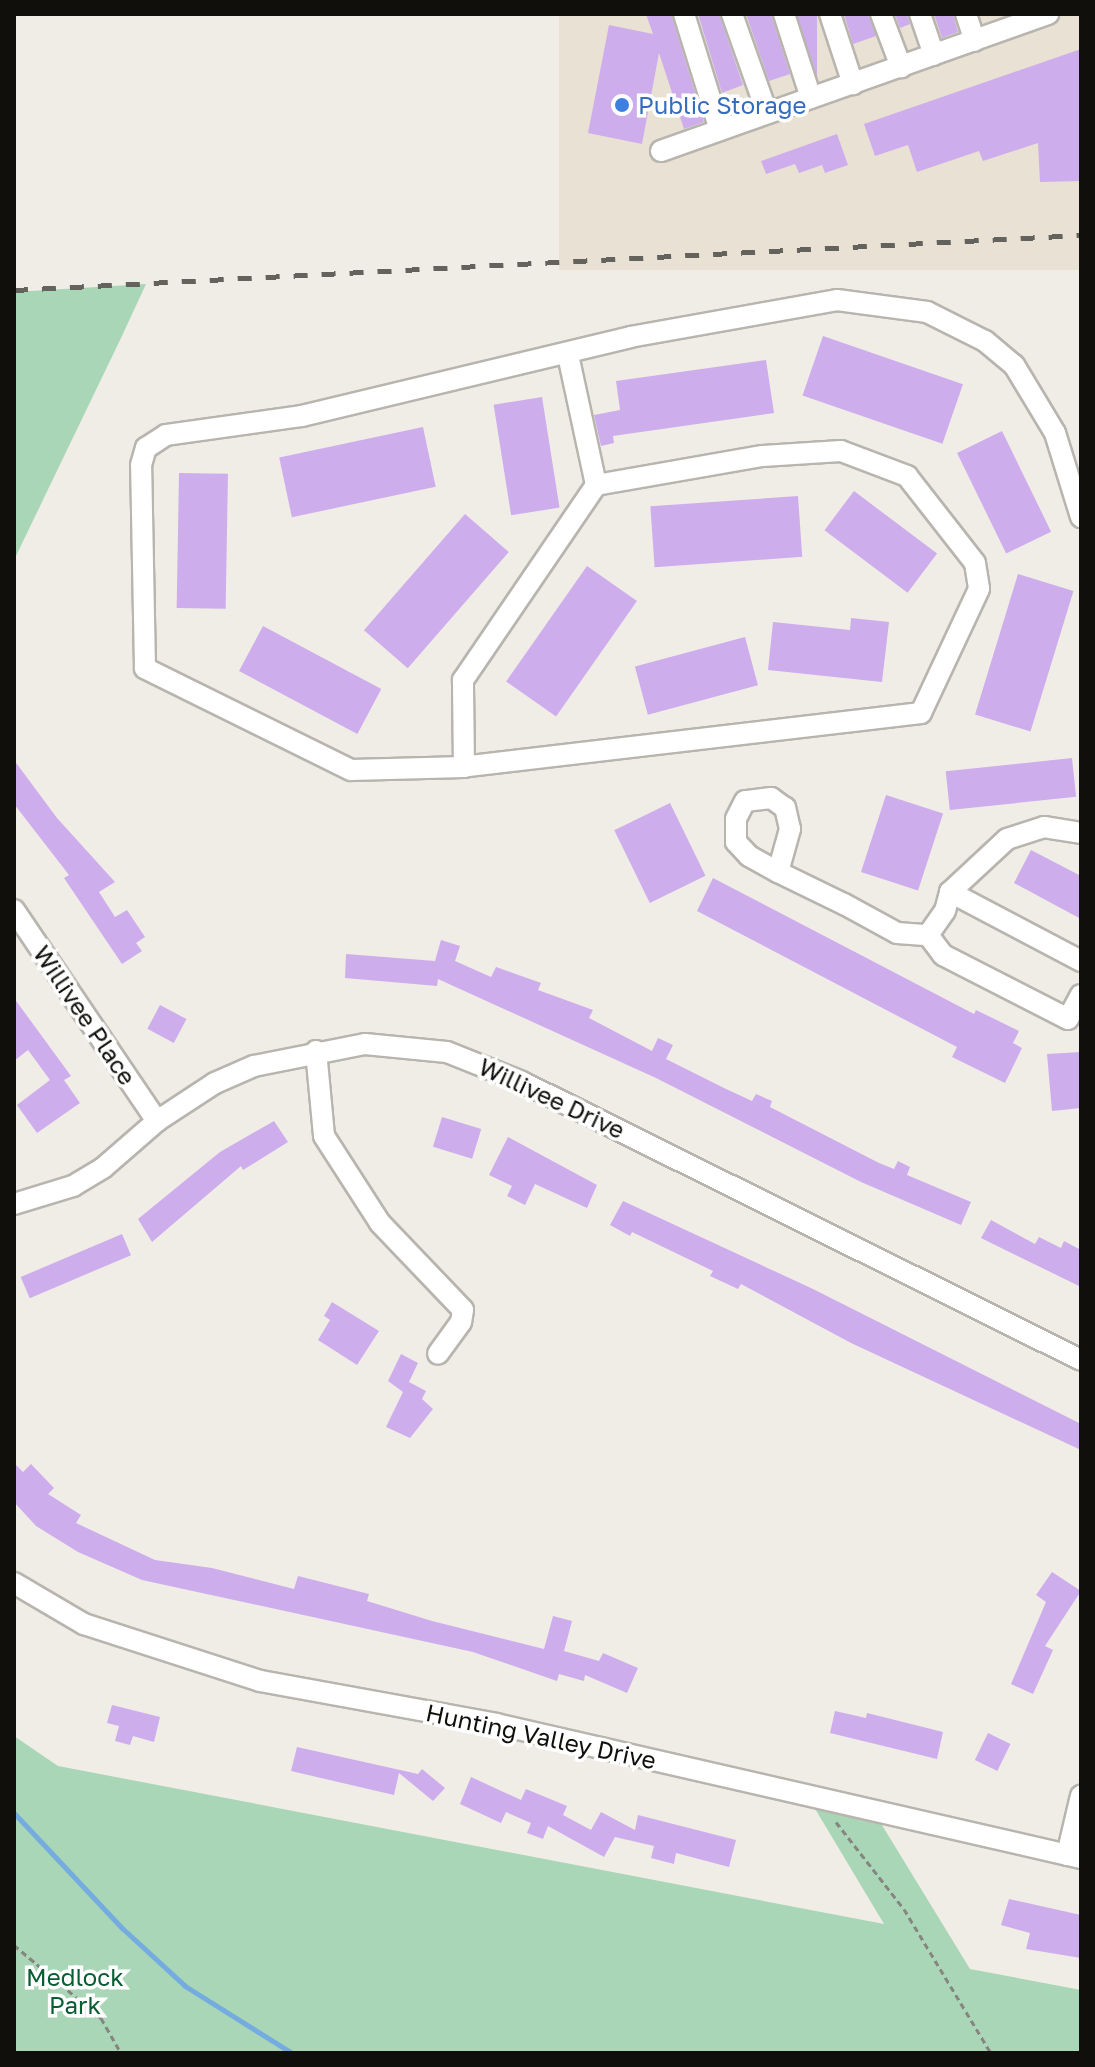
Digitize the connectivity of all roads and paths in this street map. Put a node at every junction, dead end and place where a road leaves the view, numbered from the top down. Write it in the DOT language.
graph roads {
  1 [pos="684,14"];
  2 [pos="732,14"];
  3 [pos="784,14"];
  4 [pos="830,14"];
  5 [pos="881,14"];
  6 [pos="920,14"];
  7 [pos="966,14"];
  8 [pos="1048,14"];
  9 [pos="1013,21"];
  10 [pos="975,41"];
  11 [pos="934,55"];
  12 [pos="901,67"];
  13 [pos="853,84"];
  14 [pos="811,98"];
  15 [pos="767,113"];
  16 [pos="720,130"];
  17 [pos="661,151"];
  18 [pos="568,355"];
  19 [pos="596,485"];
  20 [pos="1076,486"];
  21 [pos="1081,517"];
  22 [pos="464,767"];
  23 [pos="1081,833"];
  24 [pos="778,872"];
  25 [pos="950,892"];
  26 [pos="14,910"];
  27 [pos="928,935"];
  28 [pos="1081,961"];
  29 [pos="1081,995"];
  30 [pos="316,1051"];
  31 [pos="157,1121"];
  32 [pos="14,1204"];
  33 [pos="438,1354"];
  34 [pos="1081,1360"];
  35 [pos="14,1583"];
  36 [pos="1081,1796"];
  37 [pos="816,1797"];
  38 [pos="1074,1856"];
  39 [pos="14,1945"];
  40 [pos="121,2053"];
  41 [pos="991,2053"];
  1 -- 16 [label="street"];
  2 -- 15 [label="street"];
  3 -- 14 [label="street"];
  4 -- 13 [label="street"];
  5 -- 12 [label="street"];
  6 -- 11 [label="street"];
  7 -- 10 [label="street"];
  8 -- 9 [label="street"];
  9 -- 10 [label="street"];
  10 -- 11 [label="street"];
  11 -- 12 [label="street"];
  12 -- 13 [label="street"];
  13 -- 14 [label="street"];
  14 -- 15 [label="street"];
  15 -- 16 [label="street"];
  16 -- 17 [label="street"];
  18 -- 19 [label="street"];
  18 -- 20 [label="street"];
  18 -- 22 [label="street"];
  19 -- 22 [label="street"];
  19 -- 22 [label="street"];
  20 -- 21 [label="street"];
  23 -- 25 [label="street"];
  24 -- 27 [label="street"];
  25 -- 27 [label="street"];
  25 -- 28 [label="street"];
  26 -- 31 [label="street, Willivee Place"];
  27 -- 29 [label="street"];
  30 -- 31 [label="street, Willivee Drive"];
  30 -- 33 [label="street"];
  30 -- 34 [label="street, Willivee Drive"];
  31 -- 32 [label="street, Willivee Drive"];
  35 -- 37 [label="street, Hunting Valley Drive"];
  36 -- 38 [label="street"];
  37 -- 38 [label="street, Hunting Valley Drive"];
  37 -- 41 [label="path"];
  39 -- 40 [label="path"];
}
